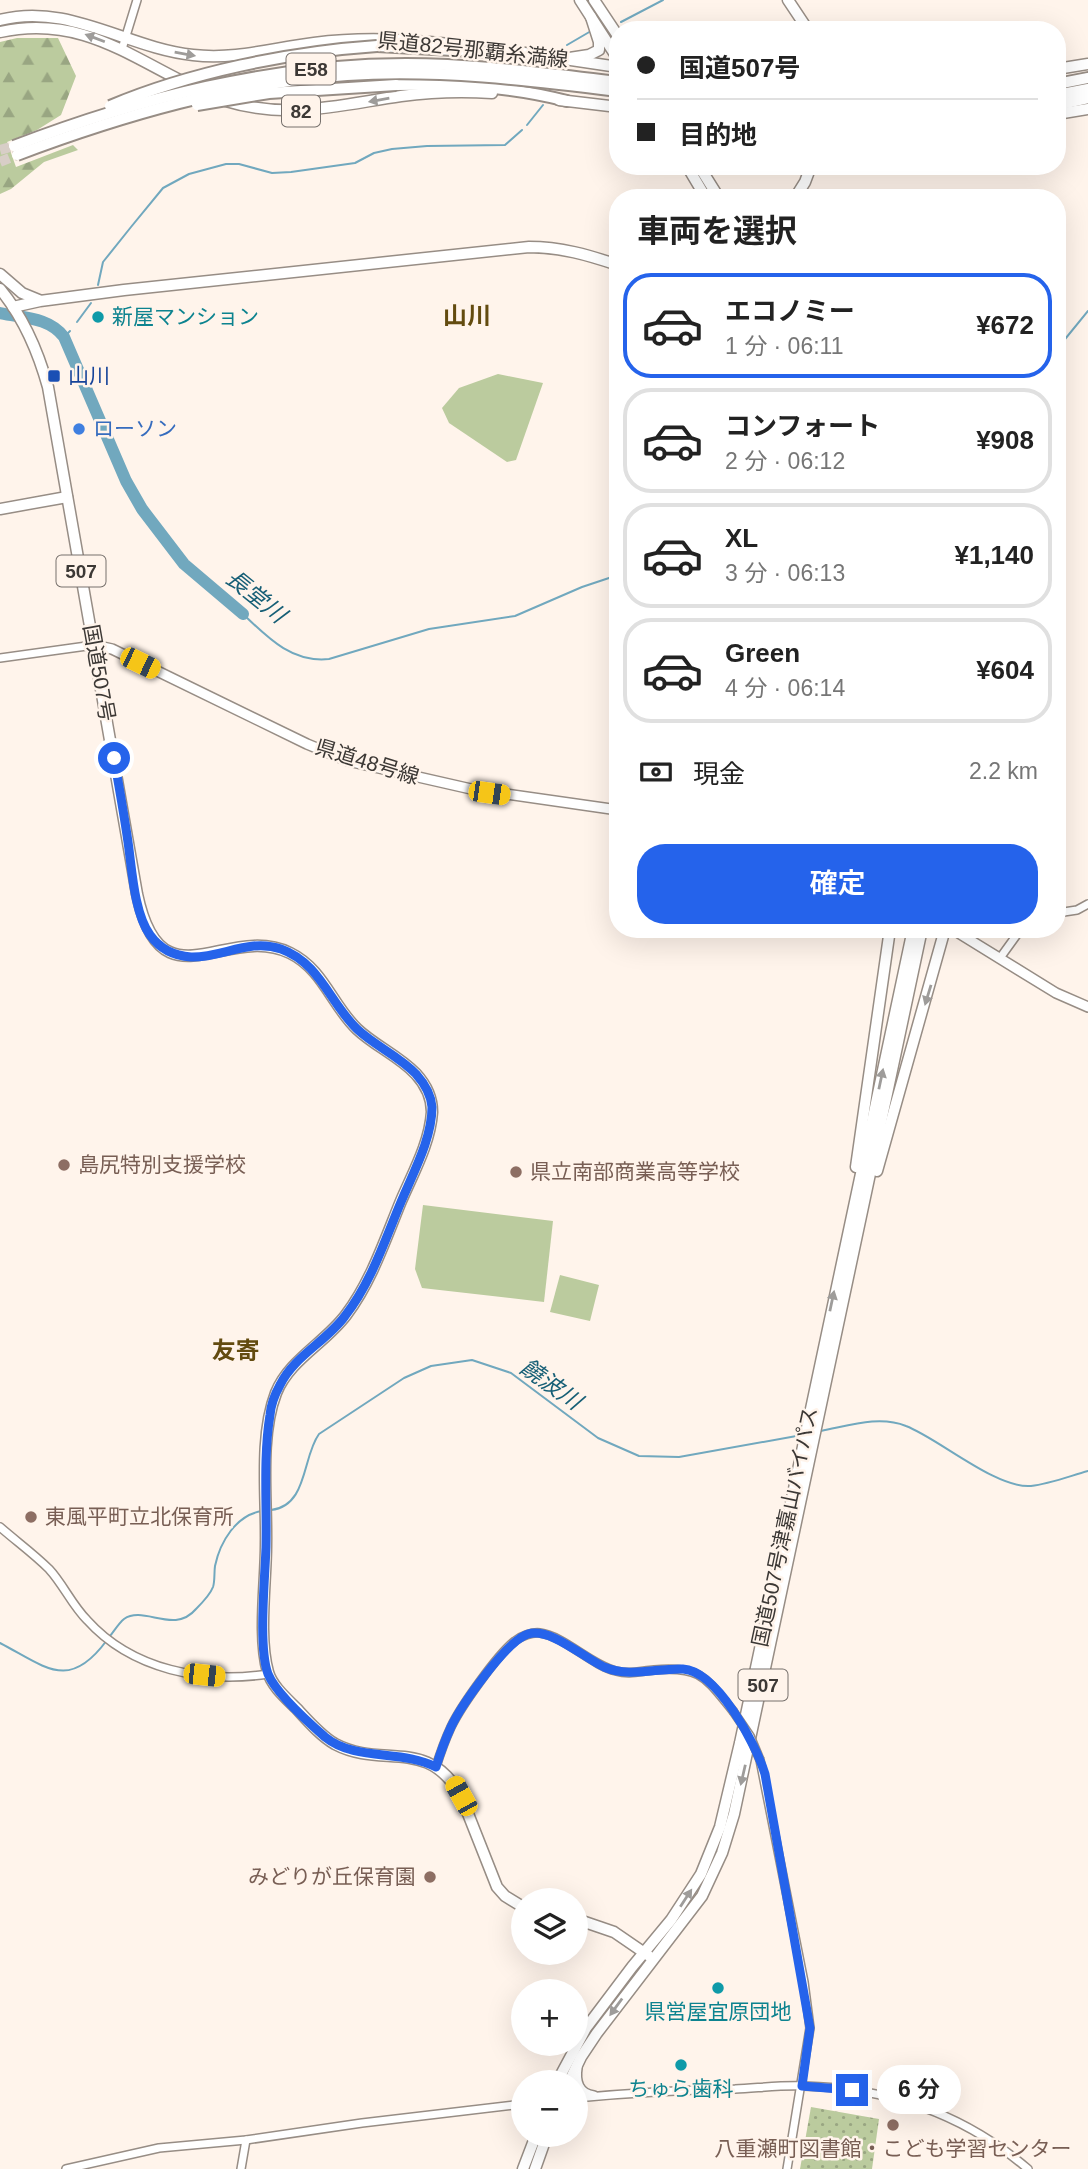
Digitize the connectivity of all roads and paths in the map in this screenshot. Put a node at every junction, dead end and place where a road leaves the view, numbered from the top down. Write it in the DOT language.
graph roads {
  1 [pos="136,0"];
  2 [pos="580,0"];
  3 [pos="594,0"];
  4 [pos="788,0"];
  5 [pos="591,17"];
  6 [pos="0,20"];
  7 [pos="802,21"];
  8 [pos="609,22"];
  9 [pos="0,32"];
  10 [pos="125,37"];
  11 [pos="609,44"];
  12 [pos="122,49"];
  13 [pos="531,54"];
  14 [pos="563,59"];
  15 [pos="1088,64"];
  16 [pos="609,66"];
  17 [pos="1066,68"];
  18 [pos="1088,73"];
  19 [pos="1066,77"];
  20 [pos="1088,78"];
  21 [pos="609,81"];
  22 [pos="1066,82"];
  23 [pos="1088,89"];
  24 [pos="609,90"];
  25 [pos="1066,93"];
  26 [pos="1088,98"];
  27 [pos="567,102"];
  28 [pos="1066,103"];
  29 [pos="609,106"];
  30 [pos="1088,108"];
  31 [pos="1066,112"];
  32 [pos="58,134"];
  33 [pos="16,150"];
  34 [pos="609,262"];
  35 [pos="0,274"];
  36 [pos="0,289"];
  37 [pos="40,300"];
  38 [pos="14,308"];
  39 [pos="67,498"];
  40 [pos="0,509"];
  41 [pos="94,645"];
  42 [pos="0,658"];
  43 [pos="609,809"];
  44 [pos="1088,904"];
  45 [pos="1066,912"];
  46 [pos="889,938"];
  47 [pos="911,938"];
  48 [pos="920,938"];
  49 [pos="943,938"];
  50 [pos="967,938"];
  51 [pos="1014,938"];
  52 [pos="1000,958"];
  53 [pos="1088,1007"];
  54 [pos="848,1255"];
  55 [pos="808,1445"];
  56 [pos="0,1527"];
  57 [pos="268,1674"];
  58 [pos="436,1767"];
  59 [pos="511,1900"];
  60 [pos="588,1923"];
  61 [pos="644,1952"];
  62 [pos="653,1959"];
  63 [pos="581,2057"];
  64 [pos="563,2070"];
  65 [pos="575,2070"];
  66 [pos="802,2086"];
  67 [pos="603,2095"];
  68 [pos="588,2097"];
  69 [pos="511,2106"];
  70 [pos="246,2140"];
  71 [pos="531,2147"];
  72 [pos="543,2147"];
  73 [pos="66,2169"];
  74 [pos="241,2169"];
  75 [pos="523,2169"];
  76 [pos="535,2169"];
  77 [pos="787,2169"];
  78 [pos="1028,2169"];
  1 -- 10 [label="street"];
  2 -- 5 [label="main road"];
  3 -- 8 [label="main road"];
  4 -- 7 [label="main road"];
  5 -- 11 [label="main road"];
  5 -- 14 [label="main road"];
  6 -- 10 [label="main road, 県道82号那覇糸満線"];
  12 -- 9 [label="main road, 県道82号那覇糸満線 / 82, one-way"];
  10 -- 12 [label="street"];
  10 -- 13 [label="main road, 県道82号那覇糸満線, one-way"];
  27 -- 12 [label="main road, 県道82号那覇糸満線 / 82, one-way"];
  13 -- 14 [label="main road, 県道82号那覇糸満線"];
  13 -- 32 [label="highway, bridge"];
  14 -- 16 [label="main road, 県道82号那覇糸満線"];
  15 -- 17 [label="main road"];
  18 -- 19 [label="highway"];
  20 -- 22 [label="highway"];
  21 -- 32 [label="highway, E58, bridge"];
  23 -- 25 [label="highway"];
  24 -- 32 [label="highway, E58, bridge"];
  26 -- 28 [label="highway"];
  27 -- 29 [label="main road, 県道82号那覇糸満線 / 82"];
  27 -- 32 [label="highway, bridge"];
  30 -- 31 [label="main road"];
  32 -- 33 [label="highway, E58, bridge"];
  34 -- 37 [label="main road"];
  35 -- 37 [label="main road"];
  36 -- 38 [label="main road, 国道507号 / 507"];
  37 -- 38 [label="main road"];
  38 -- 39 [label="main road, 国道507号 / 507"];
  39 -- 40 [label="main road"];
  39 -- 41 [label="main road, 国道507号 / 507"];
  41 -- 42 [label="street"];
  41 -- 43 [label="main road, 県道48号線"];
  41 -- 57 [label="main road, 国道507号 / 507"];
  44 -- 45 [label="street"];
  46 -- 54 [label="main road"];
  54 -- 47 [label="main road, 国道507号津嘉山バイパス / 507, one-way"];
  48 -- 54 [label="main road, 国道507号津嘉山バイパス / 507"];
  49 -- 54 [label="main road, one-way"];
  50 -- 52 [label="main road"];
  51 -- 52 [label="street"];
  52 -- 53 [label="main road"];
  54 -- 55 [label="main road, 国道507号津嘉山バイパス / 507"];
  55 -- 54 [label="main road, 国道507号津嘉山バイパス / 507, one-way"];
  61 -- 55 [label="main road, 国道507号津嘉山バイパス / 507, one-way"];
  55 -- 62 [label="main road, 国道507号津嘉山バイパス / 507, one-way"];
  56 -- 57 [label="street"];
  57 -- 58 [label="main road"];
  58 -- 59 [label="main road"];
  58 -- 66 [label="street, bridge"];
  60 -- 61 [label="main road"];
  61 -- 62 [label="main road"];
  61 -- 64 [label="main road, 国道507号津嘉山バイパス / 507"];
  62 -- 63 [label="main road, 国道507号津嘉山バイパス / 507, one-way"];
  63 -- 65 [label="main road, 国道507号津嘉山バイパス / 507"];
  63 -- 67 [label="street"];
  66 -- 67 [label="street"];
  66 -- 77 [label="street"];
  66 -- 78 [label="street"];
  67 -- 68 [label="street"];
  69 -- 70 [label="street"];
  70 -- 73 [label="street"];
  70 -- 74 [label="street"];
  71 -- 75 [label="main road"];
  72 -- 76 [label="main road"];
}
